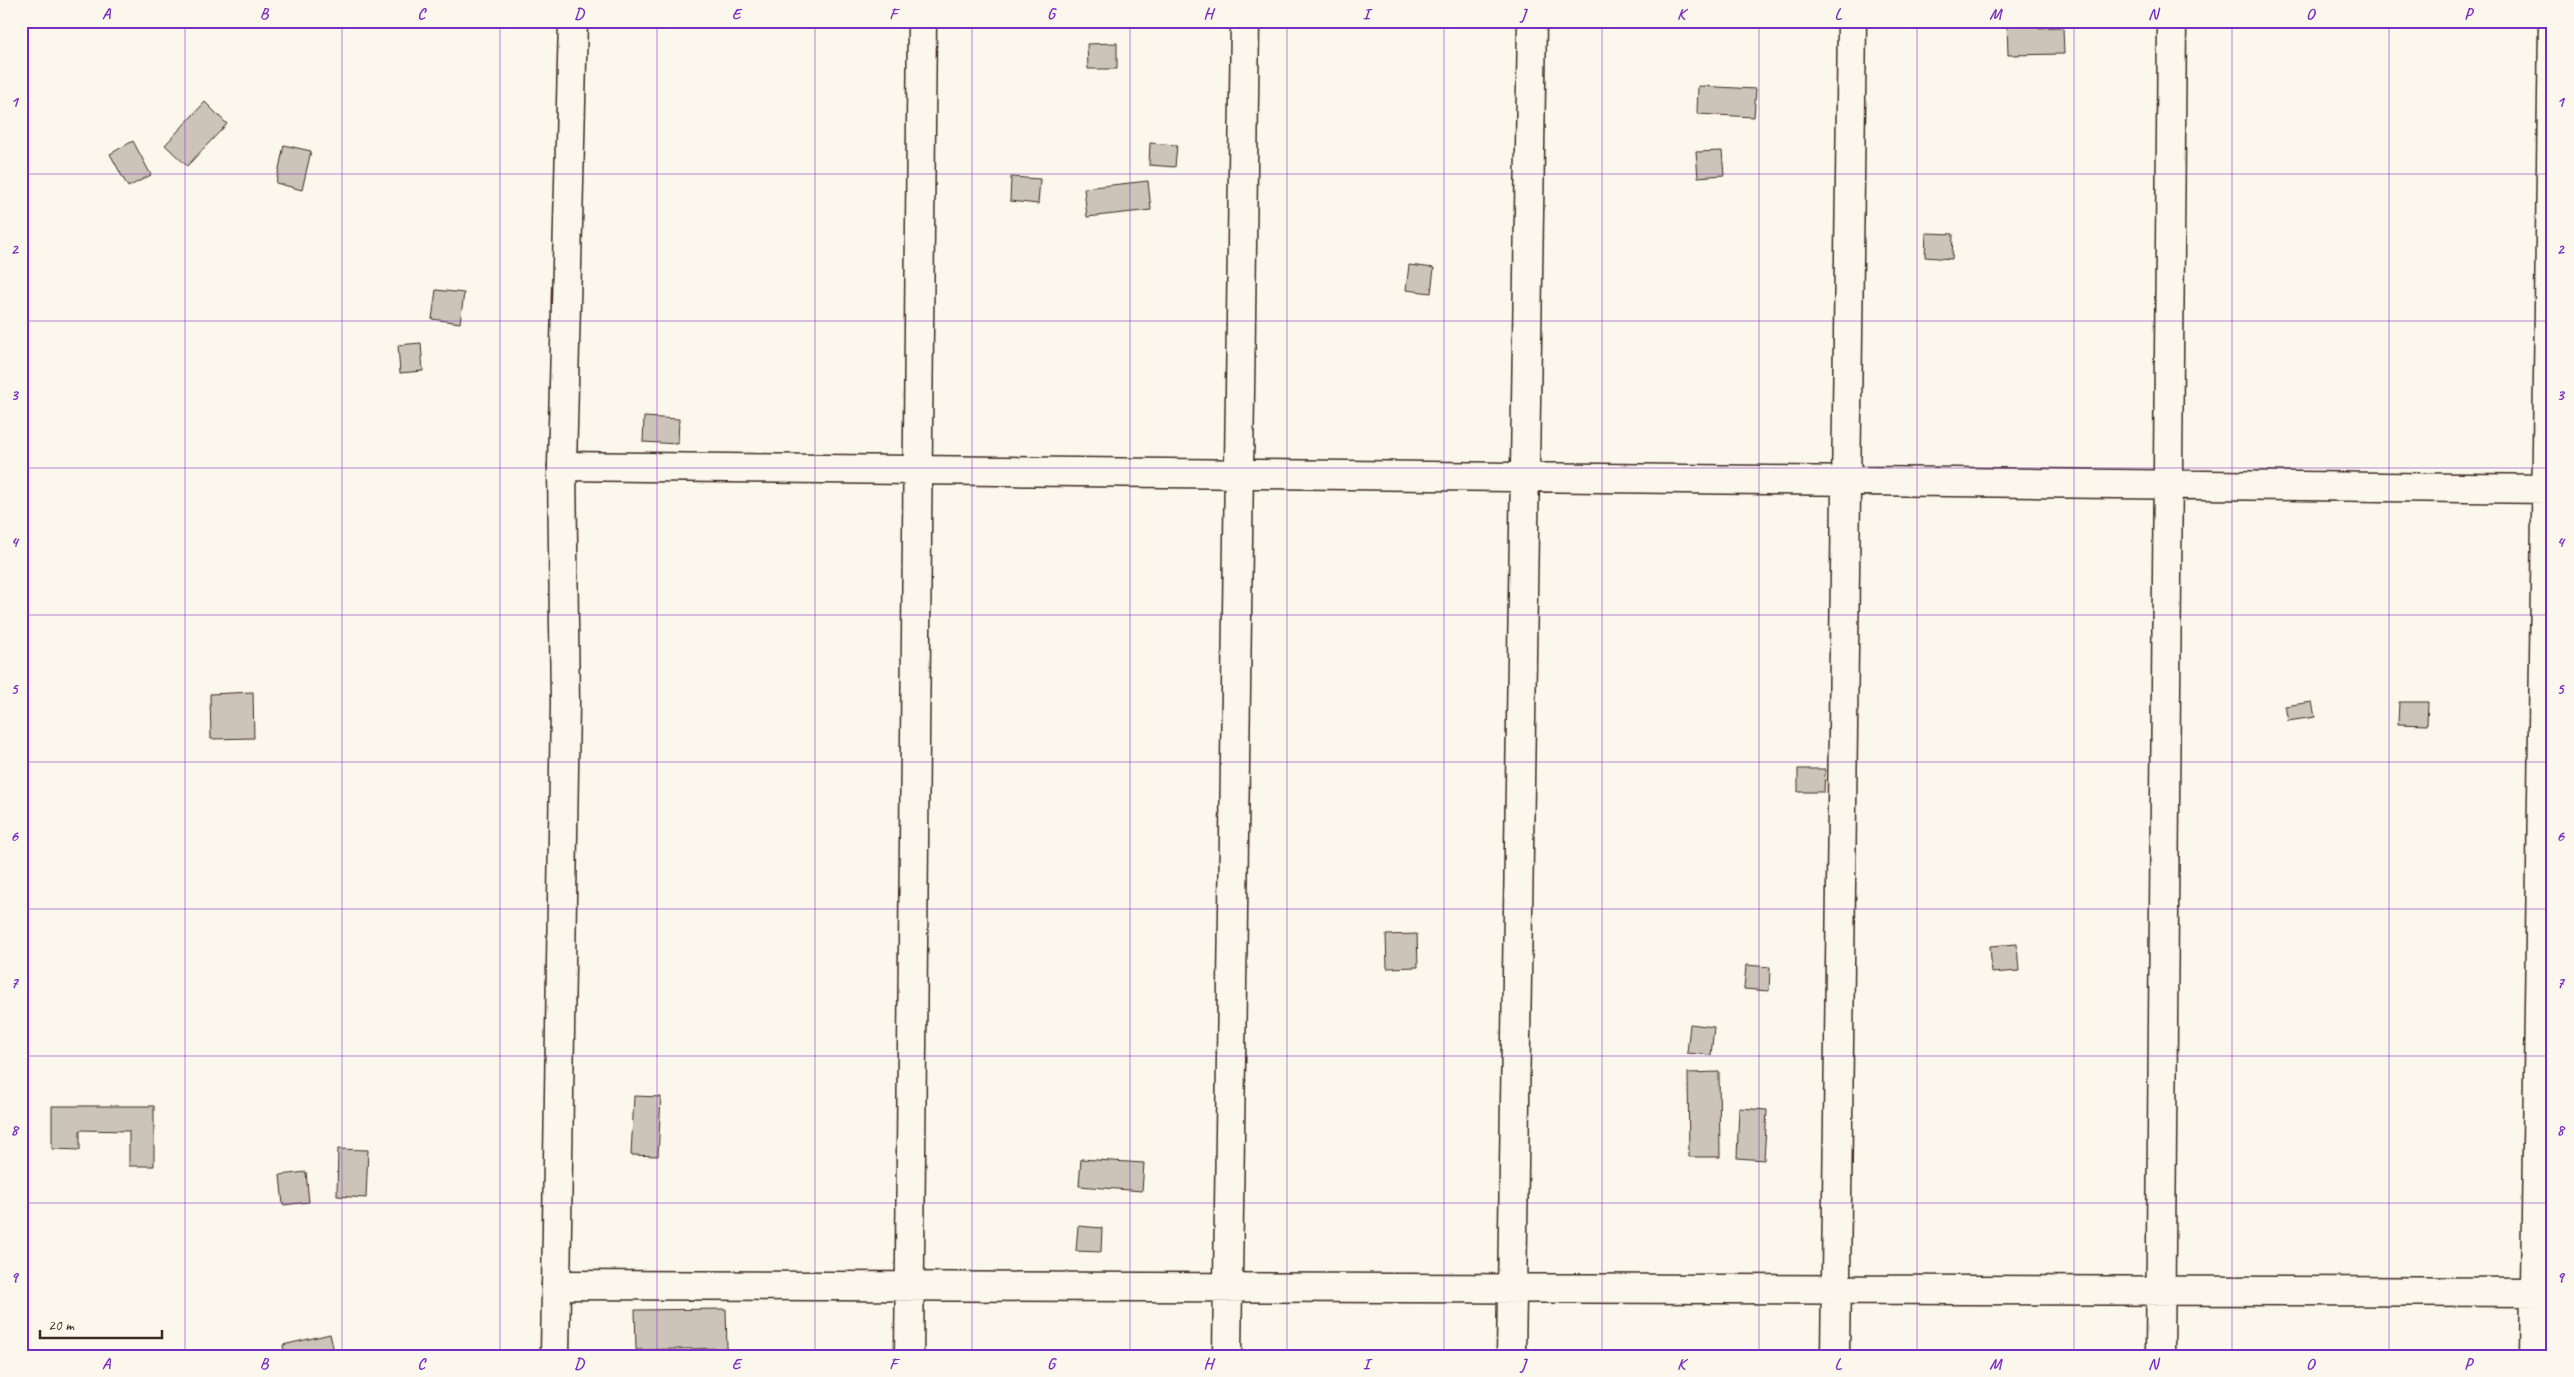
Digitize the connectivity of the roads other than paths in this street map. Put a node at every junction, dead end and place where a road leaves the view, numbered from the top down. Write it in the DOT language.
graph roads {
  1 [pos="573,21"];
  2 [pos="922,21"];
  3 [pos="1245,21"];
  4 [pos="1532,21"];
  5 [pos="1852,21"];
  6 [pos="2172,21"];
  7 [pos="2553,26"];
  8 [pos="562,466"];
  9 [pos="917,470"];
  10 [pos="1239,474"];
  11 [pos="1524,477"];
  12 [pos="1846,481"];
  13 [pos="2168,484"];
  14 [pos="2550,489"];
  15 [pos="556,1285"];
  16 [pos="910,1286"];
  17 [pos="1228,1287"];
  18 [pos="1512,1288"];
  19 [pos="1836,1289"];
  20 [pos="2160,1290"];
  21 [pos="2544,1292"];
  22 [pos="555,1356"];
  23 [pos="909,1356"];
  24 [pos="1227,1356"];
  25 [pos="1511,1356"];
  26 [pos="1835,1356"];
  27 [pos="2160,1356"];
  28 [pos="2534,1356"];
  1 -- 8 [label="street"];
  2 -- 9 [label="street"];
  3 -- 10 [label="street"];
  4 -- 11 [label="street"];
  5 -- 12 [label="street"];
  6 -- 13 [label="street"];
  7 -- 14 [label="street"];
  8 -- 9 [label="street"];
  8 -- 15 [label="street"];
  9 -- 10 [label="street"];
  9 -- 16 [label="street"];
  10 -- 11 [label="street"];
  10 -- 17 [label="street"];
  11 -- 12 [label="street"];
  11 -- 18 [label="street"];
  12 -- 13 [label="street"];
  12 -- 19 [label="street"];
  13 -- 14 [label="street"];
  13 -- 20 [label="street"];
  14 -- 21 [label="street"];
  15 -- 16 [label="street"];
  15 -- 22 [label="street"];
  16 -- 17 [label="street"];
  16 -- 23 [label="street"];
  17 -- 18 [label="street"];
  17 -- 24 [label="street"];
  18 -- 19 [label="street"];
  18 -- 25 [label="street"];
  19 -- 20 [label="street"];
  19 -- 26 [label="street"];
  20 -- 21 [label="street"];
  20 -- 27 [label="street"];
  21 -- 28 [label="street"];
}
